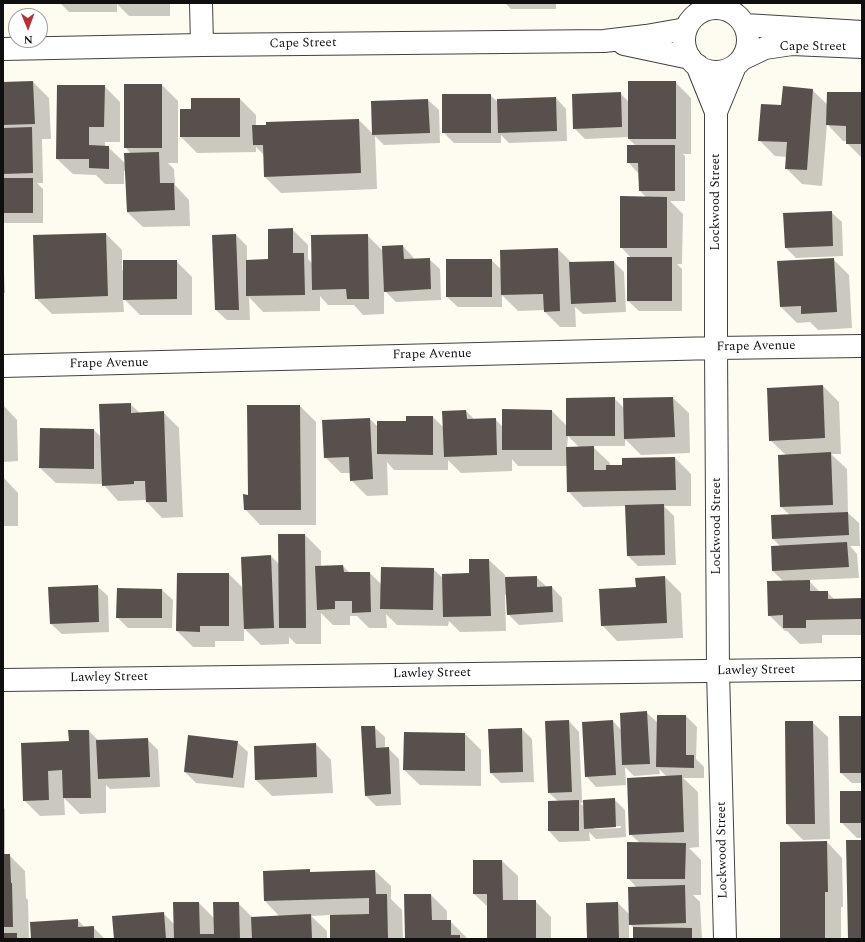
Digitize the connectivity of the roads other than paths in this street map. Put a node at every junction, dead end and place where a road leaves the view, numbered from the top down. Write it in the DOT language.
graph roads {
  1 [pos="201,3"];
  2 [pos="726,6"];
  3 [pos="694,15"];
  4 [pos="745,25"];
  5 [pos="862,32"];
  6 [pos="604,41"];
  7 [pos="202,45"];
  8 [pos="862,47"];
  9 [pos="3,49"];
  10 [pos="693,62"];
  11 [pos="738,62"];
  12 [pos="716,112"];
  13 [pos="862,346"];
  14 [pos="716,348"];
  15 [pos="3,366"];
  16 [pos="862,669"];
  17 [pos="718,671"];
  18 [pos="3,680"];
  19 [pos="725,939"];
  1 -- 7 [label="street"];
  2 -- 3 [label="street"];
  2 -- 4 [label="street"];
  3 -- 6 [label="street, Cape Street"];
  3 -- 10 [label="street"];
  4 -- 5 [label="street, Cape Street"];
  4 -- 11 [label="street"];
  6 -- 7 [label="street, Cape Street"];
  6 -- 10 [label="street, Cape Street"];
  7 -- 9 [label="street, Cape Street"];
  8 -- 11 [label="street, Cape Street"];
  10 -- 11 [label="street"];
  10 -- 12 [label="street, Lockwood Street"];
  11 -- 12 [label="street, Lockwood Street"];
  12 -- 14 [label="street, Lockwood Street"];
  13 -- 14 [label="street, Frape Avenue"];
  14 -- 15 [label="street, Frape Avenue"];
  14 -- 17 [label="street, Lockwood Street"];
  16 -- 17 [label="street, Lawley Street"];
  17 -- 18 [label="street, Lawley Street"];
  17 -- 19 [label="street, Lockwood Street"];
}
